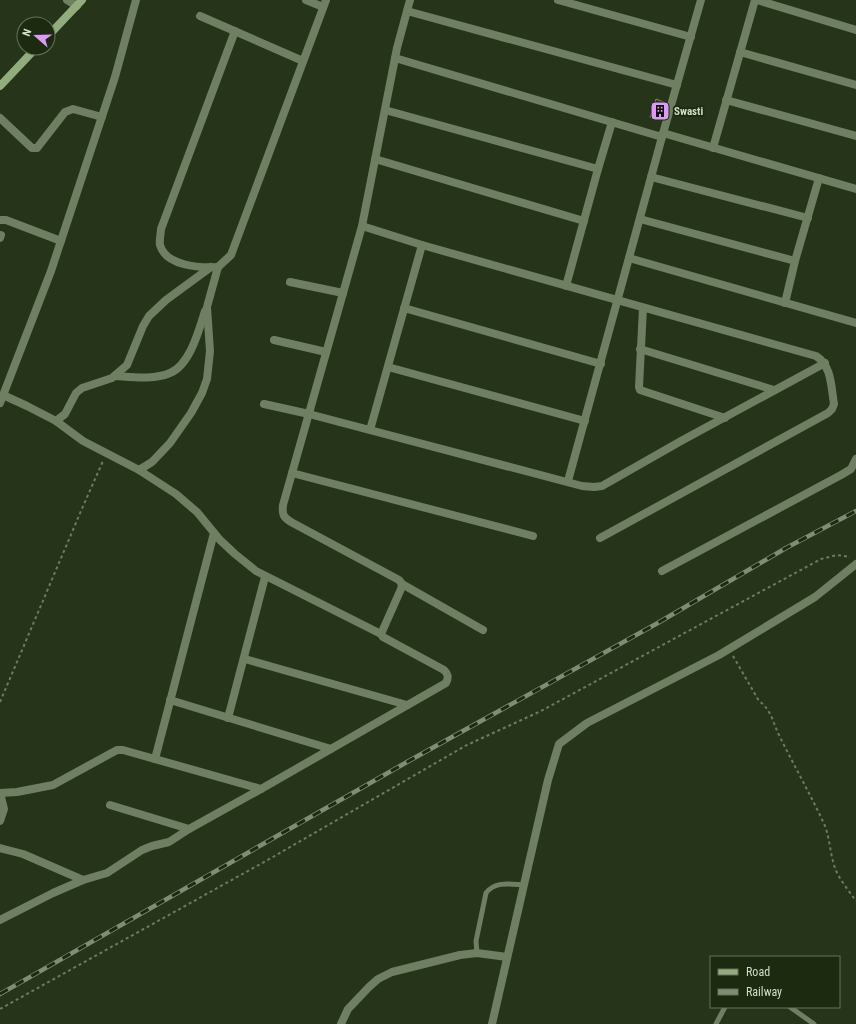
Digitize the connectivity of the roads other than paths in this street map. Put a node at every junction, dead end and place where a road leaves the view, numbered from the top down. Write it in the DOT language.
graph roads {
  1 [pos="67,0"];
  2 [pos="136,0"];
  3 [pos="306,0"];
  4 [pos="410,0"];
  5 [pos="558,0"];
  6 [pos="701,0"];
  7 [pos="756,0"];
  8 [pos="79,3"];
  9 [pos="325,4"];
  10 [pos="407,11"];
  11 [pos="200,16"];
  12 [pos="56,27"];
  13 [pos="856,30"];
  14 [pos="235,31"];
  15 [pos="690,37"];
  16 [pos="740,52"];
  17 [pos="28,56"];
  18 [pos="395,58"];
  19 [pos="303,61"];
  20 [pos="856,85"];
  21 [pos="0,86"];
  22 [pos="677,86"];
  23 [pos="726,100"];
  24 [pos="385,110"];
  25 [pos="102,117"];
  26 [pos="0,118"];
  27 [pos="612,122"];
  28 [pos="663,135"];
  29 [pos="856,136"];
  30 [pos="713,148"];
  31 [pos="375,159"];
  32 [pos="598,169"];
  33 [pos="651,177"];
  34 [pos="819,178"];
  35 [pos="856,189"];
  36 [pos="808,218"];
  37 [pos="640,219"];
  38 [pos="0,220"];
  39 [pos="584,221"];
  40 [pos="362,226"];
  41 [pos="61,241"];
  42 [pos="422,245"];
  43 [pos="629,258"];
  44 [pos="795,261"];
  45 [pos="214,267"];
  46 [pos="290,282"];
  47 [pos="566,286"];
  48 [pos="343,293"];
  49 [pos="618,301"];
  50 [pos="785,303"];
  51 [pos="207,306"];
  52 [pos="404,308"];
  53 [pos="643,308"];
  54 [pos="856,323"];
  55 [pos="274,340"];
  56 [pos="640,349"];
  57 [pos="326,352"];
  58 [pos="825,363"];
  59 [pos="601,364"];
  60 [pos="388,367"];
  61 [pos="115,376"];
  62 [pos="774,390"];
  63 [pos="2,399"];
  64 [pos="264,404"];
  65 [pos="309,414"];
  66 [pos="725,418"];
  67 [pos="56,421"];
  68 [pos="585,421"];
  69 [pos="370,430"];
  70 [pos="856,459"];
  71 [pos="139,470"];
  72 [pos="292,473"];
  73 [pos="568,481"];
  74 [pos="214,533"];
  75 [pos="532,536"];
  76 [pos="600,538"];
  77 [pos="854,561"];
  78 [pos="662,571"];
  79 [pos="265,577"];
  80 [pos="402,584"];
  81 [pos="483,630"];
  82 [pos="381,634"];
  83 [pos="245,659"];
  84 [pos="170,700"];
  85 [pos="407,705"];
  86 [pos="228,718"];
  87 [pos="331,749"];
  88 [pos="155,759"];
  89 [pos="261,789"];
  90 [pos="0,793"];
  91 [pos="110,805"];
  92 [pos="0,821"];
  93 [pos="189,829"];
  94 [pos="0,848"];
  95 [pos="83,880"];
  96 [pos="523,885"];
  97 [pos="0,920"];
  98 [pos="477,953"];
  99 [pos="507,957"];
  100 [pos="724,1008"];
  101 [pos="791,1008"];
  102 [pos="341,1024"];
  103 [pos="492,1024"];
  104 [pos="716,1024"];
  105 [pos="814,1024"];
  1 -- 8 [label="street"];
  2 -- 25 [label="street"];
  3 -- 9 [label="street"];
  4 -- 10 [label="street"];
  5 -- 15 [label="street"];
  6 -- 15 [label="street"];
  7 -- 13 [label="street"];
  7 -- 16 [label="street"];
  8 -- 12 [label="street"];
  9 -- 19 [label="street"];
  10 -- 18 [label="street"];
  10 -- 22 [label="street"];
  11 -- 14 [label="street"];
  14 -- 19 [label="street"];
  14 -- 45 [label="street"];
  15 -- 22 [label="street"];
  16 -- 20 [label="street"];
  16 -- 23 [label="street"];
  17 -- 21 [label="street"];
  18 -- 24 [label="street"];
  18 -- 27 [label="street"];
  19 -- 45 [label="street"];
  22 -- 28 [label="street"];
  23 -- 29 [label="street"];
  23 -- 30 [label="street"];
  24 -- 31 [label="street"];
  24 -- 32 [label="street"];
  25 -- 26 [label="street"];
  25 -- 41 [label="street"];
  27 -- 28 [label="street"];
  27 -- 32 [label="street"];
  28 -- 30 [label="street"];
  28 -- 33 [label="street"];
  30 -- 34 [label="street"];
  31 -- 39 [label="street"];
  31 -- 40 [label="street"];
  32 -- 39 [label="street"];
  33 -- 36 [label="street"];
  33 -- 37 [label="street"];
  34 -- 35 [label="street"];
  34 -- 36 [label="street"];
  36 -- 44 [label="street"];
  37 -- 43 [label="street"];
  37 -- 44 [label="street"];
  38 -- 41 [label="street"];
  39 -- 47 [label="street"];
  40 -- 42 [label="street"];
  40 -- 48 [label="street"];
  41 -- 63 [label="street"];
  42 -- 47 [label="street"];
  42 -- 52 [label="street"];
  43 -- 49 [label="street"];
  43 -- 50 [label="street"];
  44 -- 50 [label="street"];
  45 -- 51 [label="street"];
  45 -- 61 [label="street"];
  46 -- 48 [label="street"];
  47 -- 49 [label="street"];
  48 -- 57 [label="street"];
  49 -- 53 [label="street"];
  49 -- 59 [label="street"];
  50 -- 54 [label="street"];
  51 -- 61 [label="street"];
  51 -- 71 [label="street"];
  52 -- 59 [label="street"];
  52 -- 60 [label="street"];
  53 -- 56 [label="street"];
  53 -- 58 [label="street"];
  55 -- 57 [label="street"];
  56 -- 62 [label="street"];
  56 -- 66 [label="street"];
  57 -- 65 [label="street"];
  58 -- 62 [label="street"];
  58 -- 76 [label="street"];
  59 -- 68 [label="street"];
  60 -- 68 [label="street"];
  60 -- 69 [label="street"];
  61 -- 67 [label="street"];
  62 -- 66 [label="street"];
  63 -- 67 [label="street"];
  64 -- 65 [label="street"];
  65 -- 69 [label="street"];
  65 -- 72 [label="street"];
  66 -- 73 [label="street"];
  67 -- 71 [label="street"];
  68 -- 73 [label="street"];
  69 -- 73 [label="street"];
  70 -- 78 [label="street"];
  71 -- 74 [label="street"];
  72 -- 75 [label="street"];
  72 -- 80 [label="street"];
  74 -- 79 [label="street"];
  74 -- 84 [label="street"];
  77 -- 96 [label="street"];
  79 -- 82 [label="street"];
  79 -- 83 [label="street"];
  80 -- 81 [label="street"];
  80 -- 82 [label="street"];
  82 -- 85 [label="street"];
  83 -- 85 [label="street"];
  83 -- 86 [label="street"];
  84 -- 86 [label="street"];
  84 -- 88 [label="street"];
  85 -- 87 [label="street"];
  86 -- 87 [label="street"];
  87 -- 89 [label="street"];
  88 -- 89 [label="street"];
  88 -- 90 [label="street"];
  89 -- 93 [label="street"];
  90 -- 92 [label="street"];
  91 -- 93 [label="street"];
  93 -- 95 [label="street"];
  94 -- 95 [label="street"];
  95 -- 97 [label="street"];
  96 -- 98 [label="lane"];
  96 -- 99 [label="street"];
  98 -- 99 [label="street"];
  98 -- 102 [label="street"];
  99 -- 103 [label="street"];
  100 -- 104 [label="lane"];
  101 -- 105 [label="lane"];
}
